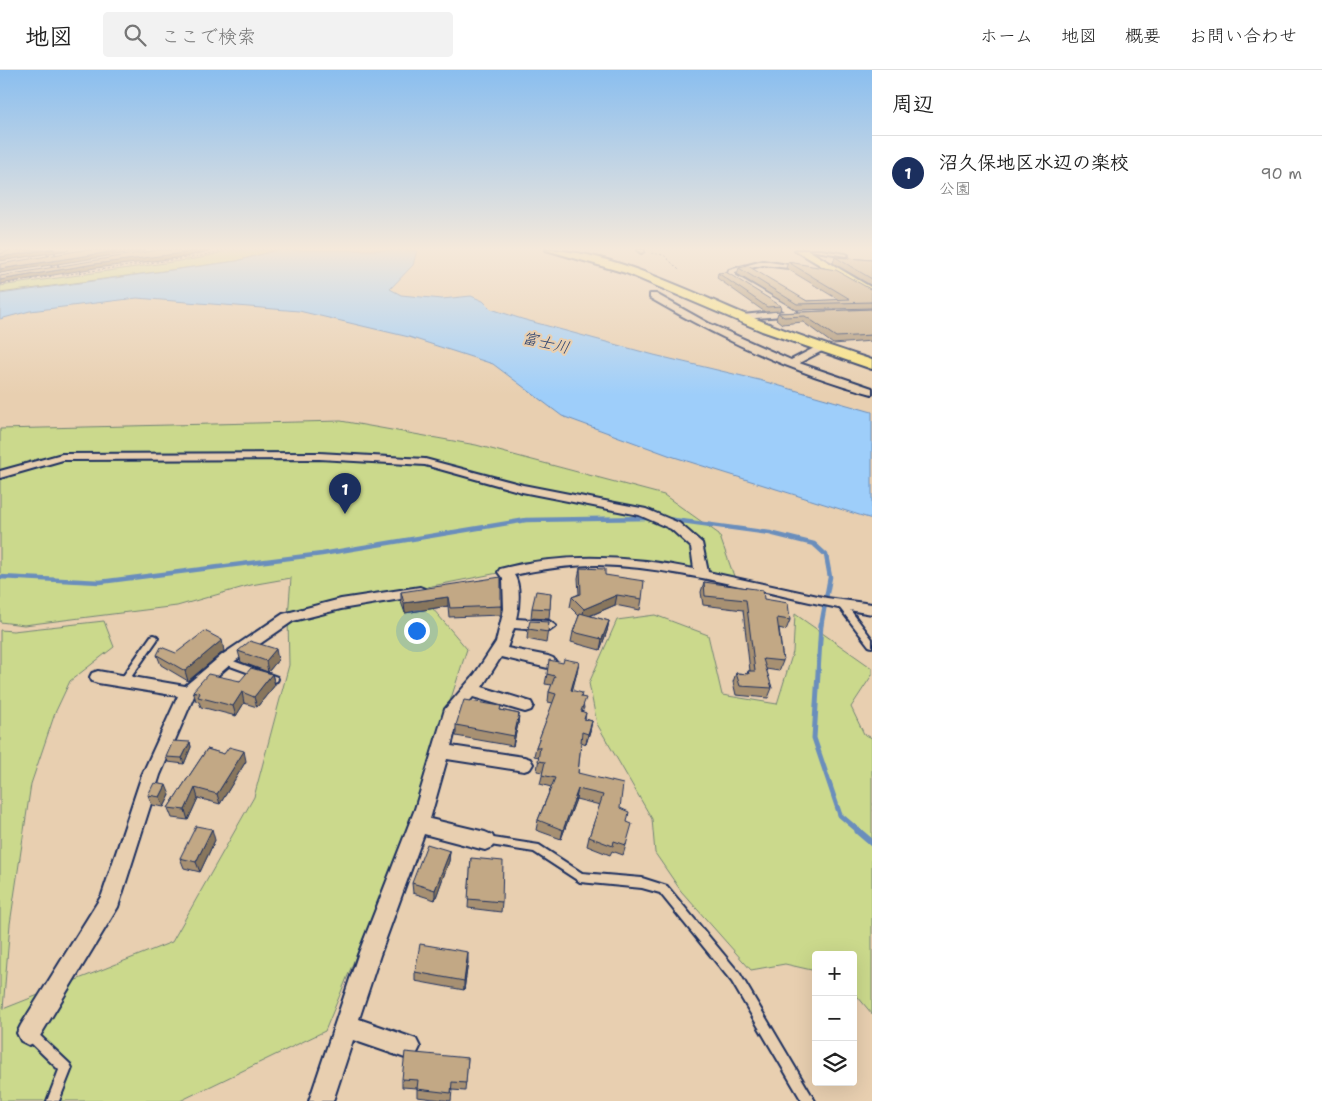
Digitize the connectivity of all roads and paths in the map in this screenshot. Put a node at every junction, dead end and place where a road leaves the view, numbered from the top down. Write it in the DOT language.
graph roads {
  1 [pos="657,298"];
  2 [pos="696,298"];
  3 [pos="767,298"];
  4 [pos="792,313"];
  5 [pos="802,313"];
  6 [pos="742,317"];
  7 [pos="820,348"];
  8 [pos="791,363"];
  9 [pos="872,366"];
  10 [pos="872,391"];
  11 [pos="0,475"];
  12 [pos="702,575"];
  13 [pos="510,579"];
  14 [pos="491,582"];
  15 [pos="435,590"];
  16 [pos="842,605"];
  17 [pos="872,608"];
  18 [pos="509,623"];
  19 [pos="549,626"];
  20 [pos="154,638"];
  21 [pos="872,644"];
  22 [pos="498,651"];
  23 [pos="225,661"];
  24 [pos="548,662"];
  25 [pos="98,677"];
  26 [pos="274,679"];
  27 [pos="124,681"];
  28 [pos="470,690"];
  29 [pos="188,692"];
  30 [pos="526,706"];
  31 [pos="441,751"];
  32 [pos="524,764"];
  33 [pos="418,824"];
  34 [pos="485,841"];
  35 [pos="345,1026"];
  36 [pos="29,1033"];
  37 [pos="408,1047"];
  38 [pos="53,1101"];
  39 [pos="321,1101"];
  40 [pos="809,1101"];
  1 -- 8 [label="street"];
  2 -- 6 [label="main road"];
  3 -- 4 [label="street"];
  4 -- 5 [label="street"];
  4 -- 6 [label="street"];
  6 -- 7 [label="main road"];
  7 -- 8 [label="street"];
  7 -- 9 [label="main road"];
  8 -- 10 [label="street"];
  11 -- 12 [label="street"];
  12 -- 13 [label="street"];
  12 -- 16 [label="street"];
  13 -- 14 [label="street"];
  13 -- 18 [label="street"];
  15 -- 23 [label="street"];
  16 -- 17 [label="street"];
  16 -- 21 [label="lane"];
  18 -- 19 [label="street"];
  18 -- 22 [label="street"];
  20 -- 27 [label="lane"];
  22 -- 24 [label="street"];
  22 -- 28 [label="street"];
  23 -- 26 [label="lane"];
  23 -- 29 [label="street"];
  25 -- 27 [label="street"];
  27 -- 29 [label="street"];
  28 -- 30 [label="street"];
  28 -- 31 [label="street"];
  29 -- 36 [label="street"];
  31 -- 32 [label="street"];
  31 -- 33 [label="street"];
  33 -- 34 [label="street"];
  33 -- 35 [label="street"];
  34 -- 40 [label="lane"];
  35 -- 37 [label="street"];
  35 -- 39 [label="street"];
  36 -- 38 [label="lane"];
}
